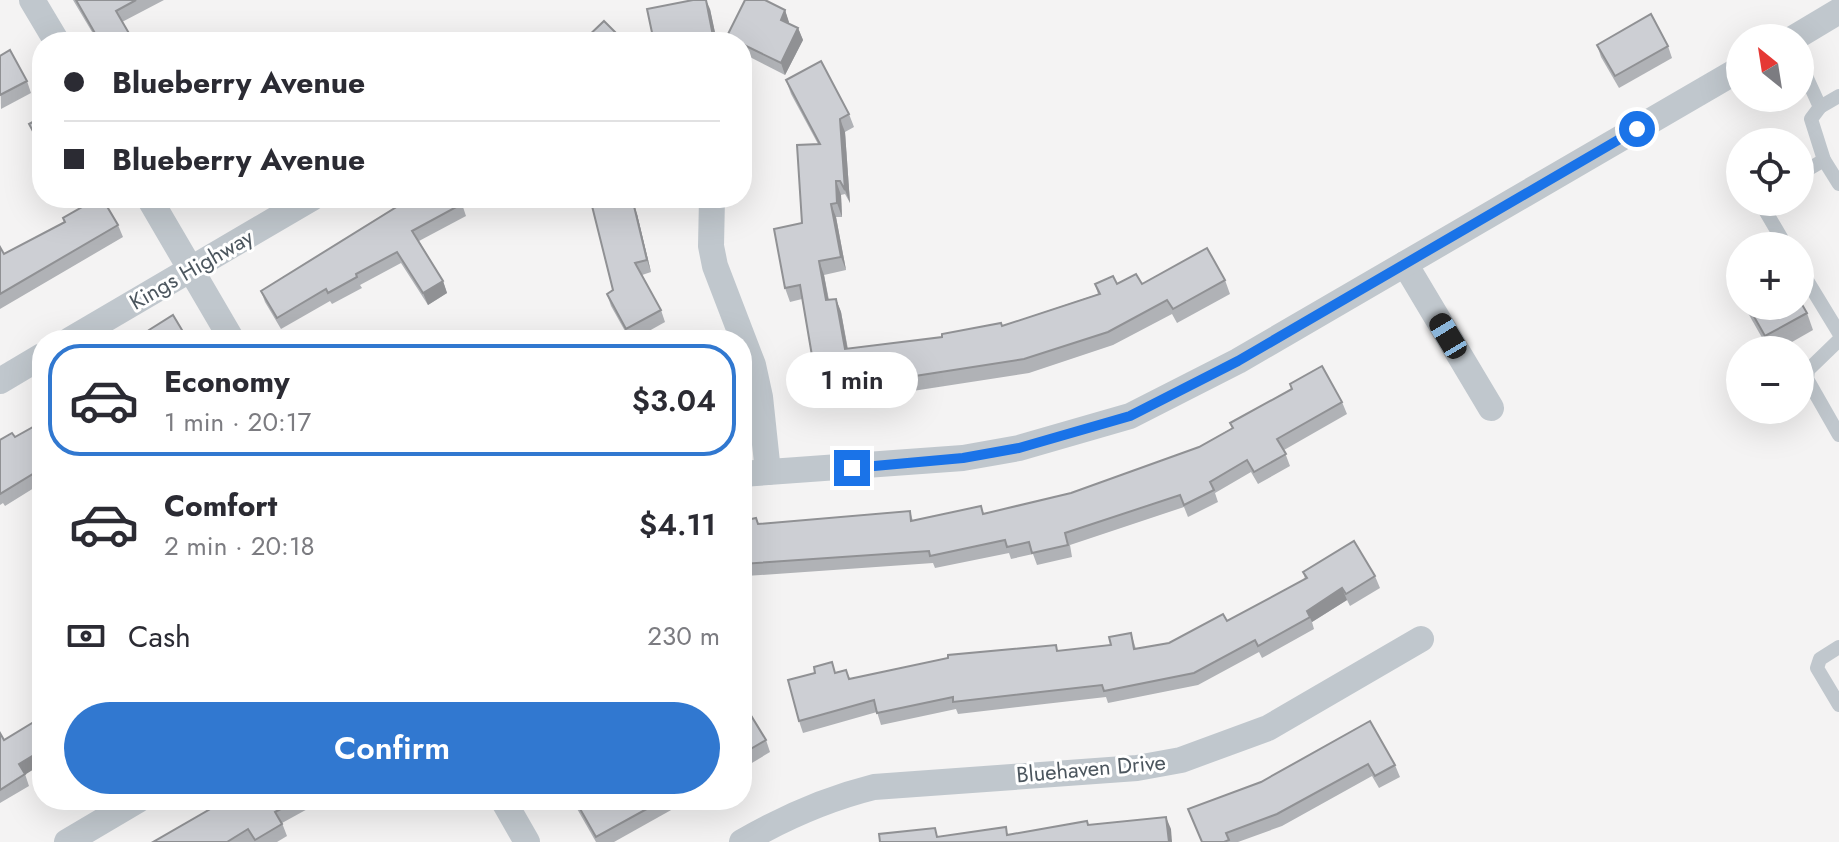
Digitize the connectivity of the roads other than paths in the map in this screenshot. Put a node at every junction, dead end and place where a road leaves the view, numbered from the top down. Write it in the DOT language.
graph roads {
  1 [pos="32,0"];
  2 [pos="1839,11"];
  3 [pos="1814,26"];
  4 [pos="51,32"];
  5 [pos="1726,77"];
  6 [pos="1814,94"];
  7 [pos="1839,96"];
  8 [pos="1820,107"];
  9 [pos="1824,160"];
  10 [pos="1814,166"];
  11 [pos="1839,184"];
  12 [pos="155,208"];
  13 [pos="295,208"];
  14 [pos="712,208"];
  15 [pos="1405,264"];
  16 [pos="191,270"];
  17 [pos="1814,292"];
  18 [pos="87,330"];
  19 [pos="226,330"];
  20 [pos="740,330"];
  21 [pos="1839,333"];
  22 [pos="1839,340"];
  23 [pos="32,362"];
  24 [pos="752,362"];
  25 [pos="0,381"];
  26 [pos="1491,408"];
  27 [pos="1839,435"];
  28 [pos="755,473"];
  29 [pos="1421,639"];
  30 [pos="1839,647"];
  31 [pos="1839,705"];
  32 [pos="121,810"];
  33 [pos="509,810"];
  34 [pos="67,842"];
  35 [pos="527,842"];
  36 [pos="742,842"];
  1 -- 4 [label="street"];
  2 -- 3 [label="street"];
  5 -- 15 [label="street"];
  6 -- 8 [label="lane"];
  7 -- 8 [label="lane"];
  8 -- 9 [label="lane"];
  9 -- 10 [label="lane"];
  9 -- 11 [label="lane"];
  12 -- 16 [label="street"];
  13 -- 16 [label="street, Kings Highway"];
  14 -- 20 [label="street"];
  15 -- 26 [label="street"];
  15 -- 28 [label="street"];
  16 -- 18 [label="street, Kings Highway"];
  16 -- 19 [label="street"];
  17 -- 21 [label="lane"];
  22 -- 27 [label="lane"];
  23 -- 25 [label="street"];
  24 -- 28 [label="street"];
  29 -- 36 [label="street, Bluehaven Drive"];
  30 -- 31 [label="lane"];
  32 -- 34 [label="street"];
  33 -- 35 [label="street"];
}
